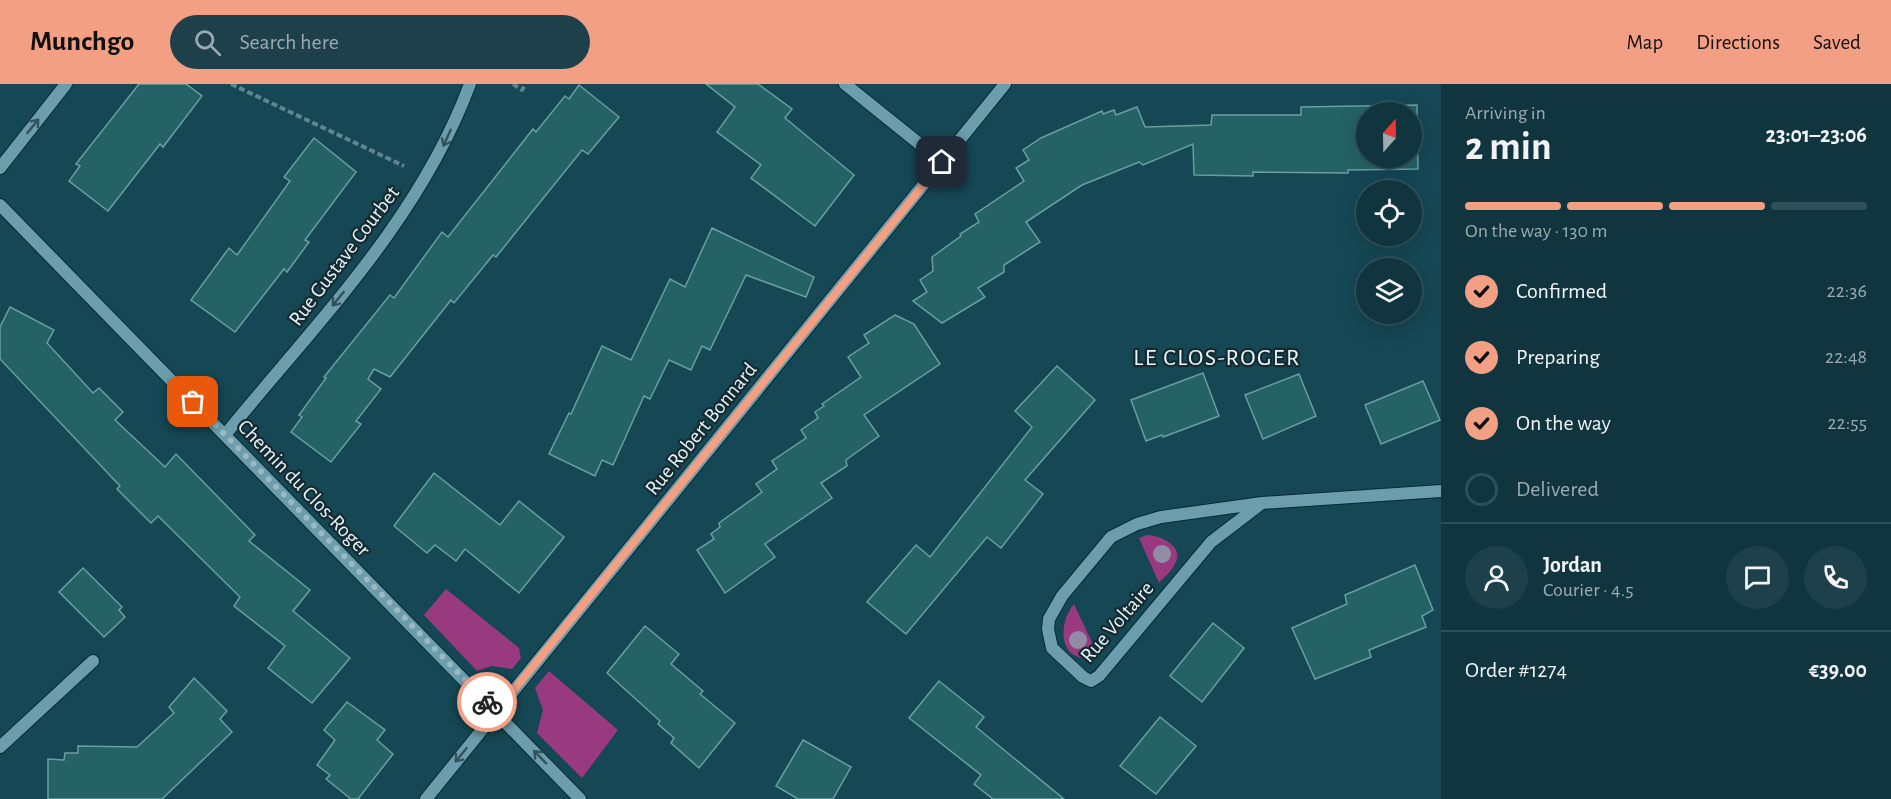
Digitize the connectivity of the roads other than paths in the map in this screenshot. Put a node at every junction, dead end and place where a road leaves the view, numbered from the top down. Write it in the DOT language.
graph roads {
  1 [pos="66,84"];
  2 [pos="470,84"];
  3 [pos="845,84"];
  4 [pos="1005,84"];
  5 [pos="942,162"];
  6 [pos="0,168"];
  7 [pos="0,205"];
  8 [pos="225,435"];
  9 [pos="1441,491"];
  10 [pos="1262,503"];
  11 [pos="93,661"];
  12 [pos="496,712"];
  13 [pos="0,747"];
  14 [pos="426,799"];
  15 [pos="580,799"];
  6 -- 1 [label="street, one-way"];
  2 -- 8 [label="street, Rue Gustave Courbet, one-way"];
  3 -- 5 [label="street"];
  4 -- 5 [label="street, Rue Robert Bonnard"];
  5 -- 12 [label="street, Rue Robert Bonnard"];
  7 -- 8 [label="street, Chemin du Clos-Roger"];
  8 -- 12 [label="street, Chemin du Clos-Roger"];
  9 -- 10 [label="street, Rue Voltaire"];
  10 -- 10 [label="street, Rue Voltaire"];
  11 -- 13 [label="street"];
  12 -- 14 [label="street, Rue Robert Bonnard, one-way"];
  15 -- 12 [label="street, Chemin du Clos-Roger, one-way"];
}
